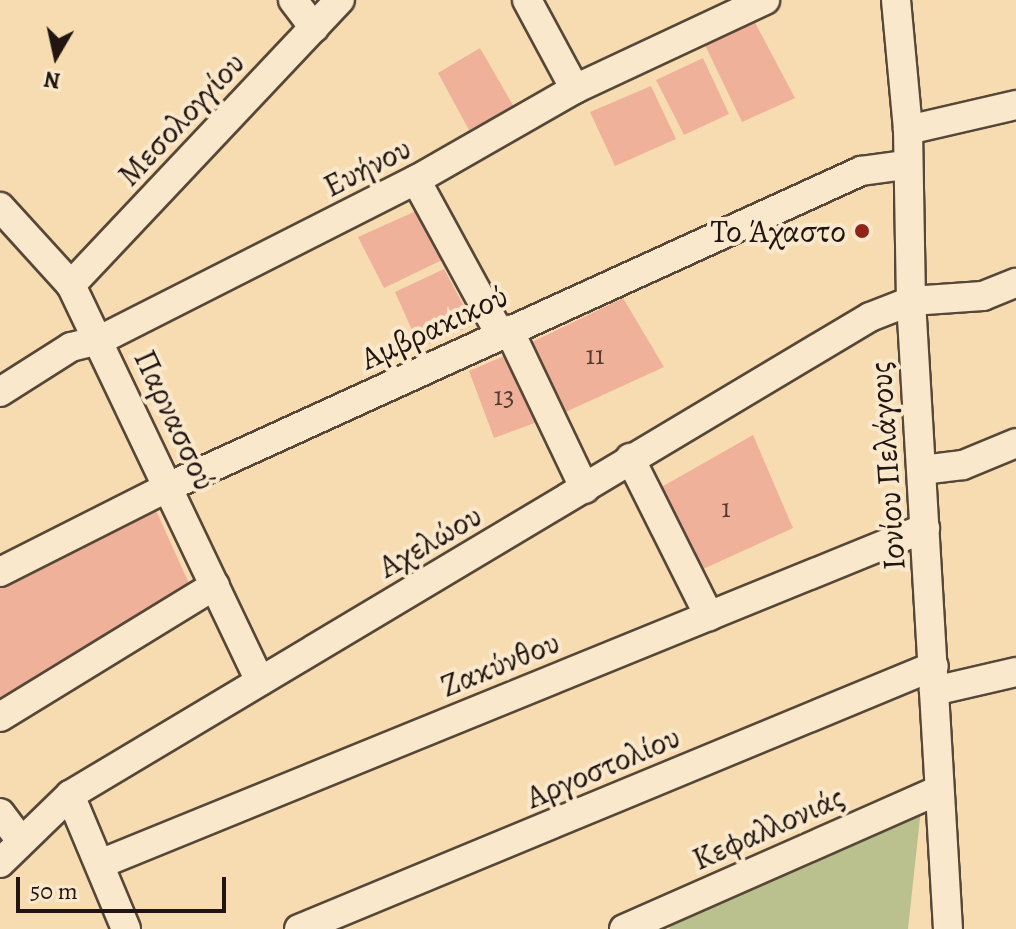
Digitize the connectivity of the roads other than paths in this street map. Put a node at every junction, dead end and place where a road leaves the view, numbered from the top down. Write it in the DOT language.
graph roads {
  1 [pos="293,0"];
  2 [pos="340,0"];
  3 [pos="527,0"];
  4 [pos="765,0"];
  5 [pos="896,0"];
  6 [pos="728,9"];
  7 [pos="314,28"];
  8 [pos="575,89"];
  9 [pos="1016,105"];
  10 [pos="908,130"];
  11 [pos="905,165"];
  12 [pos="416,180"];
  13 [pos="0,207"];
  14 [pos="1016,283"];
  15 [pos="71,285"];
  16 [pos="911,301"];
  17 [pos="505,332"];
  18 [pos="100,340"];
  19 [pos="0,392"];
  20 [pos="1016,443"];
  21 [pos="630,458"];
  22 [pos="922,470"];
  23 [pos="168,487"];
  24 [pos="585,489"];
  25 [pos="925,528"];
  26 [pos="0,572"];
  27 [pos="215,585"];
  28 [pos="709,616"];
  29 [pos="1016,672"];
  30 [pos="934,679"];
  31 [pos="260,681"];
  32 [pos="0,717"];
  33 [pos="939,790"];
  34 [pos="70,795"];
  35 [pos="0,813"];
  36 [pos="20,840"];
  37 [pos="0,863"];
  38 [pos="100,864"];
  39 [pos="658,922"];
  40 [pos="315,926"];
  41 [pos="126,929"];
  42 [pos="624,929"];
  43 [pos="948,929"];
  1 -- 7 [label="street"];
  2 -- 7 [label="street, Μεσολογγίου"];
  3 -- 8 [label="street"];
  4 -- 6 [label="street, Ευήνου"];
  5 -- 10 [label="street, Ιονίου Πελάγους"];
  6 -- 8 [label="street, Ευήνου"];
  7 -- 15 [label="street, Μεσολογγίου"];
  8 -- 12 [label="street, Ευήνου"];
  9 -- 10 [label="street"];
  10 -- 11 [label="street, Ιονίου Πελάγους"];
  11 -- 16 [label="street, Ιονίου Πελάγους"];
  11 -- 17 [label="street, Αμβρακικού"];
  12 -- 17 [label="street"];
  12 -- 18 [label="street, Ευήνου"];
  13 -- 15 [label="street, Παρνασσού"];
  14 -- 16 [label="street, Αχελώου"];
  15 -- 18 [label="street, Παρνασσού"];
  16 -- 21 [label="street, Αχελώου"];
  16 -- 22 [label="street, Ιονίου Πελάγους"];
  17 -- 23 [label="street, Αμβρακικού"];
  17 -- 24 [label="street"];
  18 -- 19 [label="street, Ευήνου"];
  18 -- 23 [label="street, Παρνασσού"];
  20 -- 22 [label="street"];
  21 -- 24 [label="street, Αχελώου"];
  21 -- 28 [label="street"];
  22 -- 25 [label="street, Ιονίου Πελάγους"];
  23 -- 26 [label="street, Αμβρακικού"];
  23 -- 27 [label="street, Παρνασσού"];
  24 -- 31 [label="street, Αχελώου"];
  25 -- 28 [label="street, Ζακύνθου"];
  25 -- 30 [label="street, Ιονίου Πελάγους"];
  27 -- 31 [label="street, Παρνασσού"];
  27 -- 32 [label="street"];
  28 -- 38 [label="street, Ζακύνθου"];
  29 -- 30 [label="street, Αργοστολίου"];
  30 -- 33 [label="street, Ιονίου Πελάγους"];
  30 -- 40 [label="street, Αργοστολίου"];
  31 -- 34 [label="street, Αχελώου"];
  33 -- 39 [label="street, Κεφαλλονιάς"];
  33 -- 43 [label="street, Ιονίου Πελάγους"];
  34 -- 36 [label="street, Αχελώου"];
  34 -- 38 [label="street"];
  35 -- 36 [label="street"];
  36 -- 37 [label="street, Αχελώου"];
  38 -- 41 [label="street"];
  39 -- 42 [label="street, Κεφαλλονιάς"];
}
